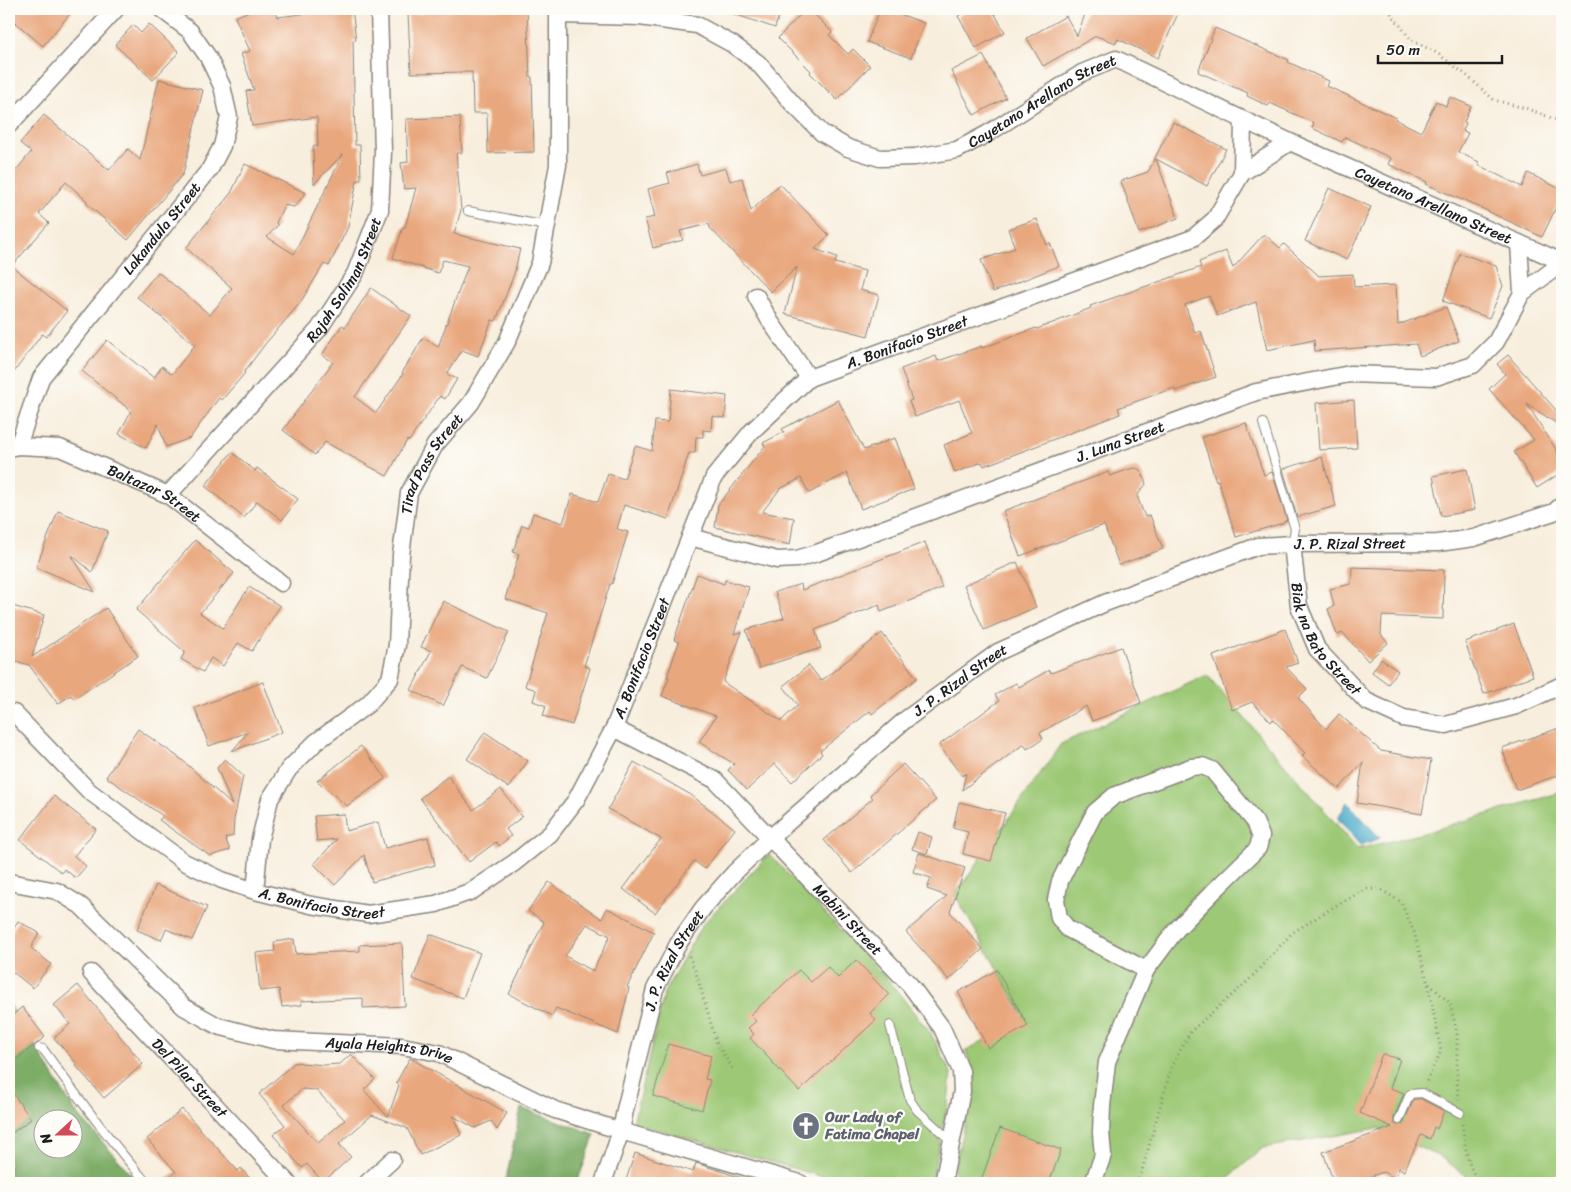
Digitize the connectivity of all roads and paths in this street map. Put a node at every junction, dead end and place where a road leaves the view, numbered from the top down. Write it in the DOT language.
graph roads {
  1 [pos="116,9"];
  2 [pos="161,9"];
  3 [pos="379,9"];
  4 [pos="1388,9"];
  5 [pos="558,12"];
  6 [pos="1243,120"];
  7 [pos="1562,122"];
  8 [pos="9,126"];
  9 [pos="1290,142"];
  10 [pos="1242,173"];
  11 [pos="468,211"];
  12 [pos="547,226"];
  13 [pos="1519,243"];
  14 [pos="1562,263"];
  15 [pos="1522,293"];
  16 [pos="756,296"];
  17 [pos="809,378"];
  18 [pos="1263,423"];
  19 [pos="14,447"];
  20 [pos="168,496"];
  21 [pos="1562,504"];
  22 [pos="690,537"];
  23 [pos="1292,544"];
  24 [pos="281,583"];
  25 [pos="1562,685"];
  26 [pos="14,713"];
  27 [pos="614,728"];
  28 [pos="770,838"];
  29 [pos="9,882"];
  30 [pos="255,891"];
  31 [pos="682,940"];
  32 [pos="1146,970"];
  33 [pos="91,973"];
  34 [pos="1428,984"];
  35 [pos="890,1025"];
  36 [pos="39,1048"];
  37 [pos="734,1071"];
  38 [pos="1422,1093"];
  39 [pos="1460,1113"];
  40 [pos="1399,1120"];
  41 [pos="621,1131"];
  42 [pos="951,1140"];
  43 [pos="392,1160"];
  44 [pos="147,1183"];
  45 [pos="288,1183"];
  46 [pos="367,1183"];
  47 [pos="603,1183"];
  48 [pos="800,1183"];
  49 [pos="943,1183"];
  50 [pos="1093,1183"];
  51 [pos="1136,1183"];
  52 [pos="1480,1183"];
  1 -- 8 [label="street"];
  2 -- 19 [label="street, Lakandula Street"];
  3 -- 20 [label="street, Rajah Soliman Street"];
  4 -- 7 [label="path"];
  5 -- 6 [label="street, Cayetano Arellano Street"];
  5 -- 12 [label="street, Tirad Pass Street"];
  6 -- 9 [label="street, Cayetano Arellano Street"];
  6 -- 10 [label="street, A. Bonifacio Street"];
  9 -- 10 [label="street, A. Bonifacio Street"];
  9 -- 13 [label="street, Cayetano Arellano Street"];
  10 -- 17 [label="street, A. Bonifacio Street"];
  11 -- 12 [label="lane"];
  12 -- 30 [label="street, Tirad Pass Street"];
  13 -- 14 [label="street, Cayetano Arellano Street"];
  13 -- 15 [label="street"];
  14 -- 15 [label="street, J. Luna Street"];
  15 -- 22 [label="street, J. Luna Street"];
  16 -- 17 [label="street"];
  17 -- 22 [label="street, A. Bonifacio Street"];
  18 -- 23 [label="lane"];
  19 -- 20 [label="street, Baltazar Street"];
  20 -- 24 [label="street, Baltazar Street"];
  21 -- 23 [label="street, J. P. Rizal Street"];
  22 -- 27 [label="street, A. Bonifacio Street"];
  23 -- 25 [label="street, Biak na Bato Street"];
  23 -- 28 [label="street, J. P. Rizal Street"];
  26 -- 30 [label="street, A. Bonifacio Street"];
  27 -- 28 [label="street, Mabini Street"];
  27 -- 30 [label="street, A. Bonifacio Street"];
  28 -- 31 [label="street, J. P. Rizal Street"];
  28 -- 42 [label="street, Mabini Street"];
  29 -- 41 [label="street, Ayala Heights Drive"];
  31 -- 37 [label="path"];
  31 -- 41 [label="street, J. P. Rizal Street"];
  32 -- 32 [label="street"];
  32 -- 50 [label="street"];
  33 -- 45 [label="street, Del Pilar Street"];
  34 -- 38 [label="path"];
  34 -- 39 [label="path"];
  34 -- 51 [label="path"];
  35 -- 42 [label="lane"];
  36 -- 44 [label="lane"];
  38 -- 39 [label="lane"];
  38 -- 40 [label="lane"];
  39 -- 52 [label="path"];
  41 -- 47 [label="street, J. P. Rizal Street"];
  41 -- 48 [label="street, Ayala Heights Drive"];
  42 -- 49 [label="street, Mabini Street"];
  43 -- 46 [label="street"];
}
